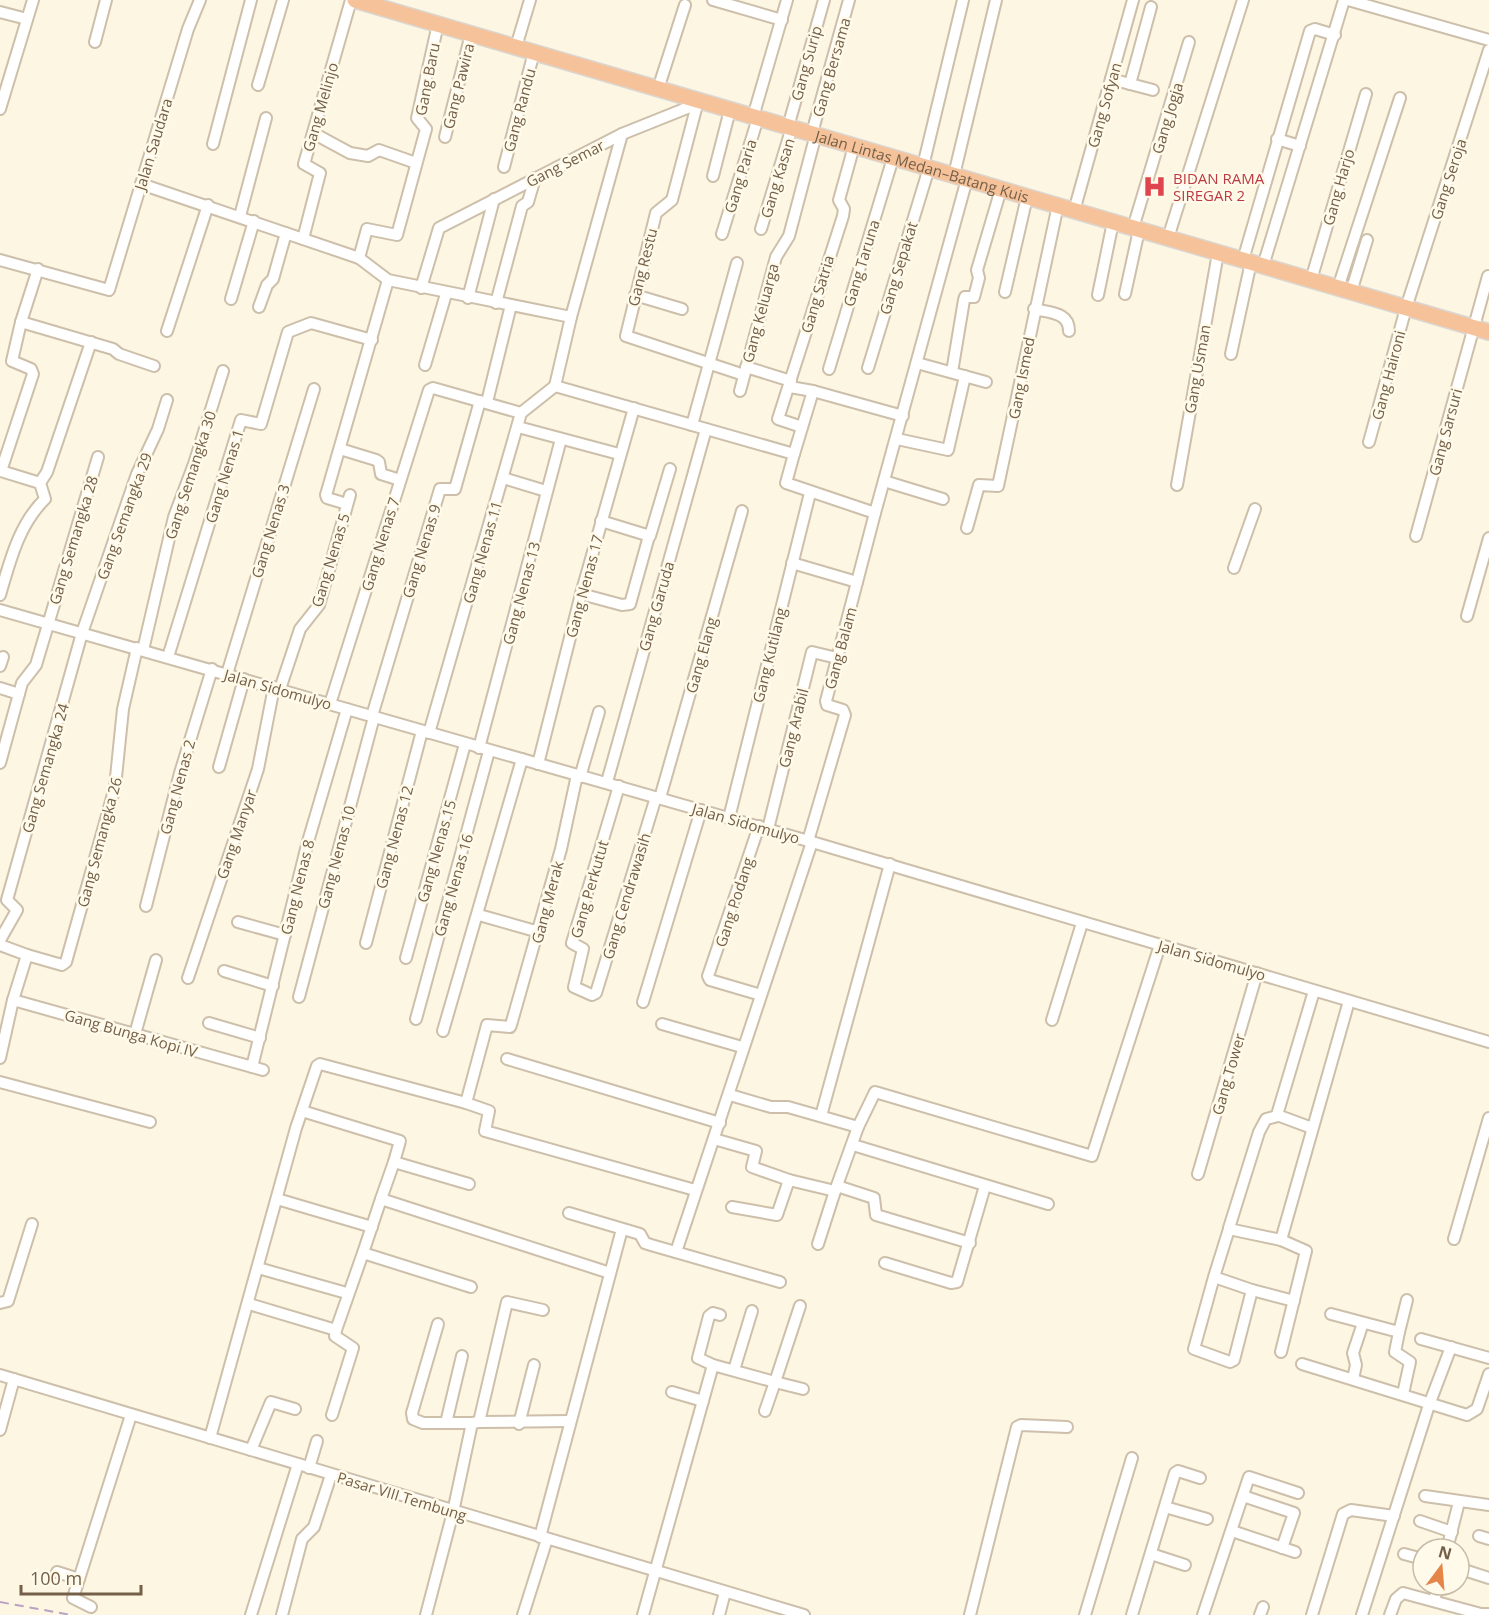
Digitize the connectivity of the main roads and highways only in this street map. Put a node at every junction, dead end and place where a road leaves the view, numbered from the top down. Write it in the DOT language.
graph roads {
  1 [pos="353,0"];
  2 [pos="1489,333"];
  1 -- 2 [label="highway, Jalan Lintas Medan–Batang Kuis"];
}
